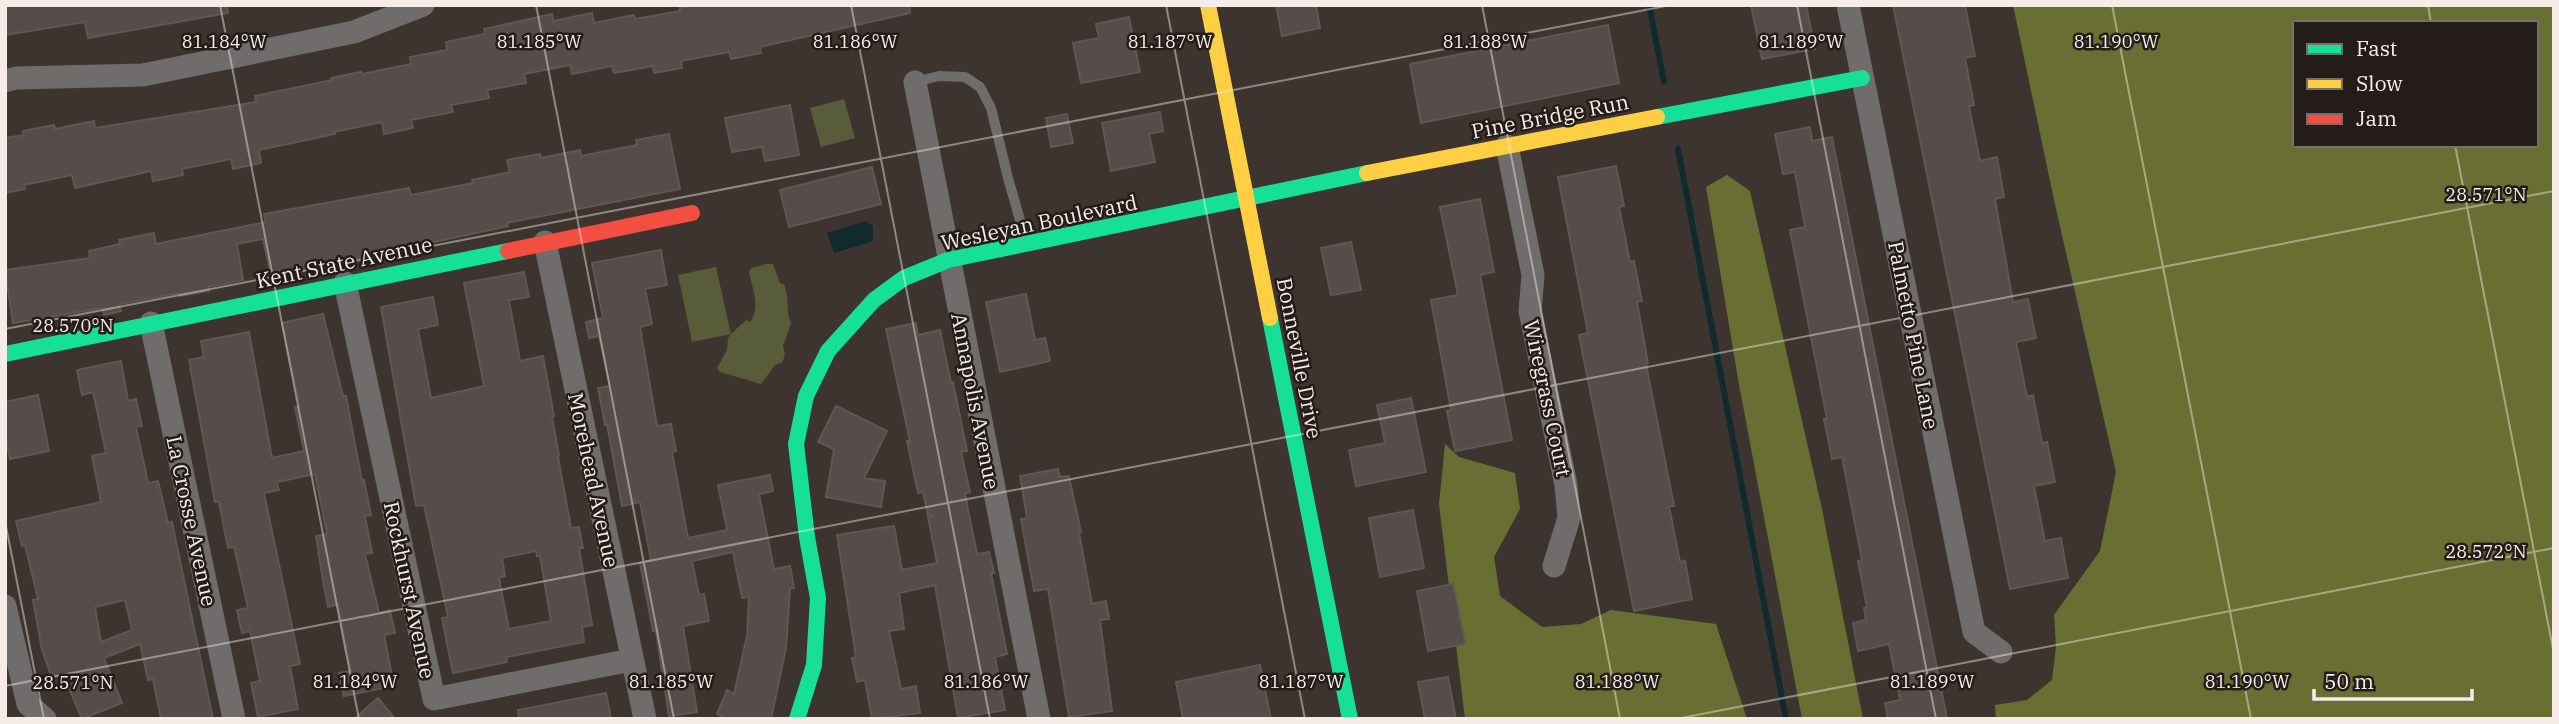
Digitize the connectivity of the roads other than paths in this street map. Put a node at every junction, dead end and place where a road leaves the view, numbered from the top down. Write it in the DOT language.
graph roads {
  1 [pos="423,5"];
  2 [pos="1208,5"];
  3 [pos="1848,5"];
  4 [pos="1862,78"];
  5 [pos="5,81"];
  6 [pos="915,82"];
  7 [pos="1507,145"];
  8 [pos="1247,200"];
  9 [pos="692,214"];
  10 [pos="545,242"];
  11 [pos="1027,244"];
  12 [pos="948,260"];
  13 [pos="345,284"];
  14 [pos="151,323"];
  15 [pos="5,354"];
  16 [pos="1554,566"];
  17 [pos="5,606"];
  18 [pos="2001,652"];
  19 [pos="631,660"];
  20 [pos="45,719"];
  21 [pos="234,719"];
  22 [pos="645,719"];
  23 [pos="797,719"];
  24 [pos="1039,719"];
  25 [pos="1350,719"];
  1 -- 5 [label="street"];
  2 -- 8 [label="street, Bonneville Drive"];
  3 -- 4 [label="street, Palmetto Pine Lane"];
  4 -- 7 [label="street, Pine Bridge Run"];
  4 -- 18 [label="street, Palmetto Pine Lane"];
  6 -- 11 [label="lane"];
  6 -- 12 [label="street, Annapolis Avenue"];
  7 -- 8 [label="street, Pine Bridge Run"];
  7 -- 16 [label="street, Wiregrass Court"];
  8 -- 11 [label="street, Wesleyan Boulevard"];
  8 -- 25 [label="street, Bonneville Drive"];
  9 -- 10 [label="street, Kent State Avenue"];
  10 -- 13 [label="street, Kent State Avenue"];
  10 -- 19 [label="street, Morehead Avenue"];
  11 -- 12 [label="street, Wesleyan Boulevard"];
  12 -- 23 [label="street, Wesleyan Boulevard"];
  12 -- 24 [label="street, Annapolis Avenue"];
  13 -- 14 [label="street, Kent State Avenue"];
  13 -- 19 [label="street, Rockhurst Avenue"];
  14 -- 15 [label="street, Kent State Avenue"];
  14 -- 21 [label="street, La Crosse Avenue"];
  17 -- 20 [label="street"];
  19 -- 22 [label="street, Morehead Avenue"];
}
